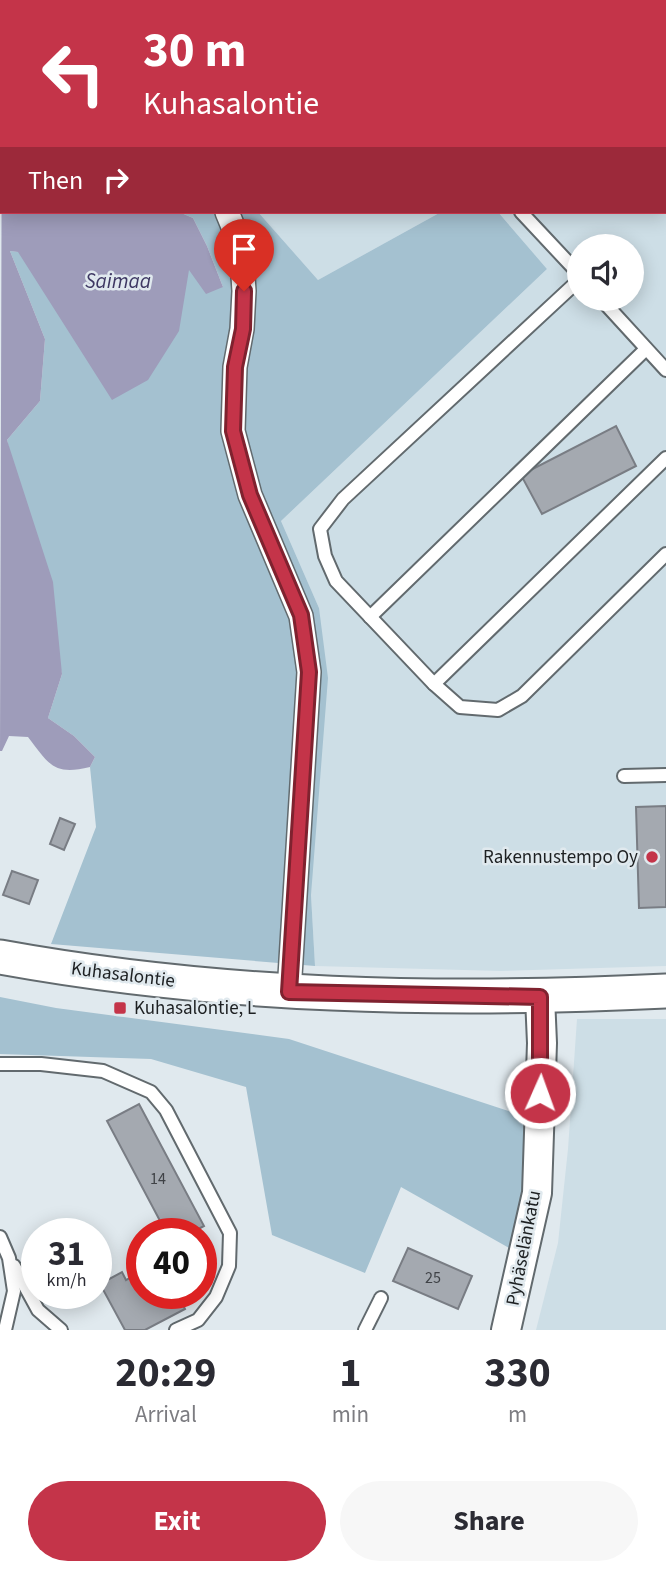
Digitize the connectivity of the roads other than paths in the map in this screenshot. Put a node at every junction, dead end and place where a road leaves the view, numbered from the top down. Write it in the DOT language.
graph roads {
  1 [pos="228,214"];
  2 [pos="523,214"];
  3 [pos="567,261"];
  4 [pos="567,292"];
  5 [pos="612,311"];
  6 [pos="646,349"];
  7 [pos="666,370"];
  8 [pos="666,458"];
  9 [pos="666,554"];
  10 [pos="370,617"];
  11 [pos="434,684"];
  12 [pos="666,775"];
  13 [pos="624,776"];
  14 [pos="0,957"];
  15 [pos="666,991"];
  16 [pos="289,992"];
  17 [pos="540,997"];
  18 [pos="0,1064"];
  19 [pos="0,1237"];
  20 [pos="9,1258"];
  21 [pos="382,1298"];
  22 [pos="5,1330"];
  23 [pos="61,1330"];
  24 [pos="176,1330"];
  25 [pos="365,1330"];
  26 [pos="506,1330"];
  1 -- 16 [label="street"];
  2 -- 3 [label="lane"];
  4 -- 10 [label="lane"];
  5 -- 6 [label="lane"];
  6 -- 7 [label="lane"];
  6 -- 10 [label="lane"];
  8 -- 11 [label="lane"];
  9 -- 11 [label="lane"];
  10 -- 11 [label="lane"];
  12 -- 13 [label="lane"];
  14 -- 16 [label="main road, Kuhasalontie"];
  15 -- 17 [label="main road, Kuhasalontie"];
  16 -- 17 [label="main road, Kuhasalontie"];
  17 -- 26 [label="street, Pyhäselänkatu"];
  18 -- 24 [label="lane"];
  19 -- 20 [label="lane"];
  20 -- 22 [label="lane"];
  20 -- 23 [label="lane"];
  21 -- 25 [label="lane"];
}
